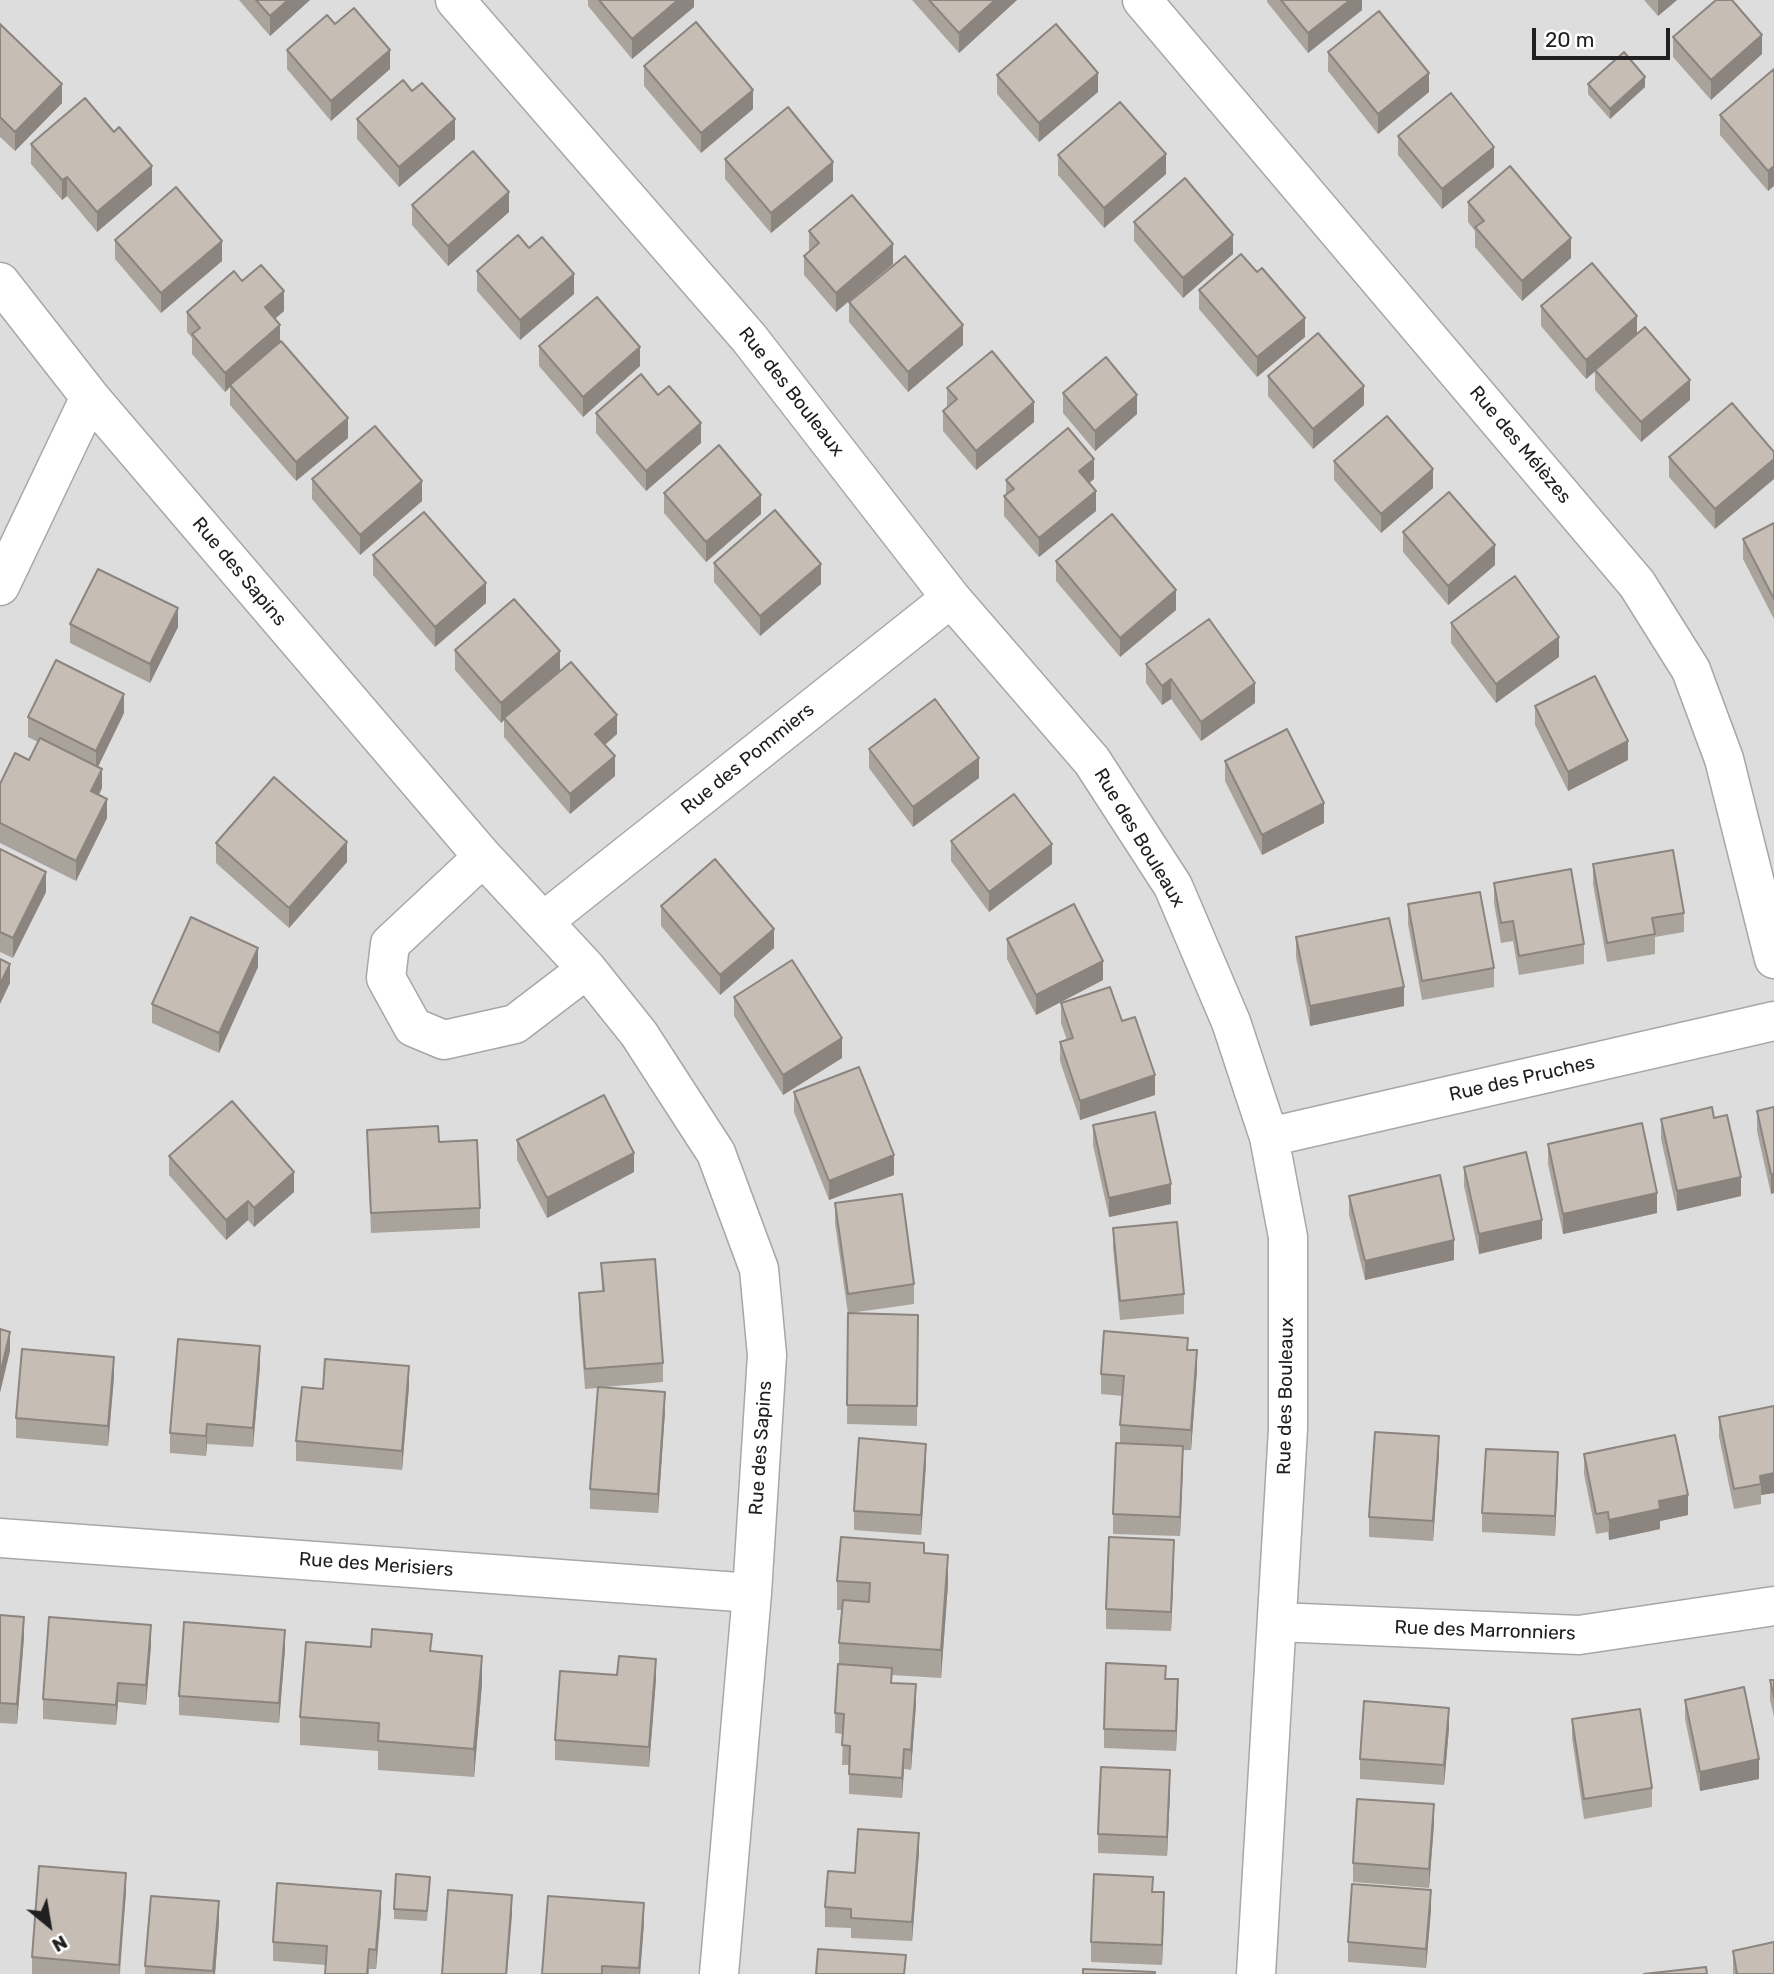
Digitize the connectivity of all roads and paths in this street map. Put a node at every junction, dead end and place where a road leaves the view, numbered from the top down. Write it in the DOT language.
graph roads {
  1 [pos="1142,0"];
  2 [pos="462,2"];
  3 [pos="0,282"];
  4 [pos="90,397"];
  5 [pos="0,586"];
  6 [pos="951,598"];
  7 [pos="483,857"];
  8 [pos="544,921"];
  9 [pos="1774,959"];
  10 [pos="587,969"];
  11 [pos="1774,1021"];
  12 [pos="1269,1137"];
  13 [pos="0,1538"];
  14 [pos="752,1593"];
  15 [pos="1774,1606"];
  16 [pos="1278,1622"];
  17 [pos="719,1974"];
  18 [pos="1256,1974"];
  1 -- 9 [label="street, Rue des Mélèzes"];
  2 -- 6 [label="street, Rue des Bouleaux"];
  3 -- 4 [label="street, Rue des Sapins"];
  4 -- 5 [label="street"];
  4 -- 7 [label="street, Rue des Sapins"];
  6 -- 8 [label="street, Rue des Pommiers"];
  6 -- 12 [label="street, Rue des Bouleaux"];
  7 -- 8 [label="street, Rue des Sapins"];
  7 -- 10 [label="street"];
  8 -- 10 [label="street, Rue des Sapins"];
  10 -- 14 [label="street, Rue des Sapins"];
  11 -- 12 [label="street, Rue des Pruches"];
  12 -- 16 [label="street, Rue des Bouleaux"];
  13 -- 14 [label="street, Rue des Merisiers"];
  14 -- 17 [label="street, Rue des Sapins"];
  15 -- 16 [label="street, Rue des Marronniers"];
  16 -- 18 [label="street, Rue des Bouleaux"];
}
